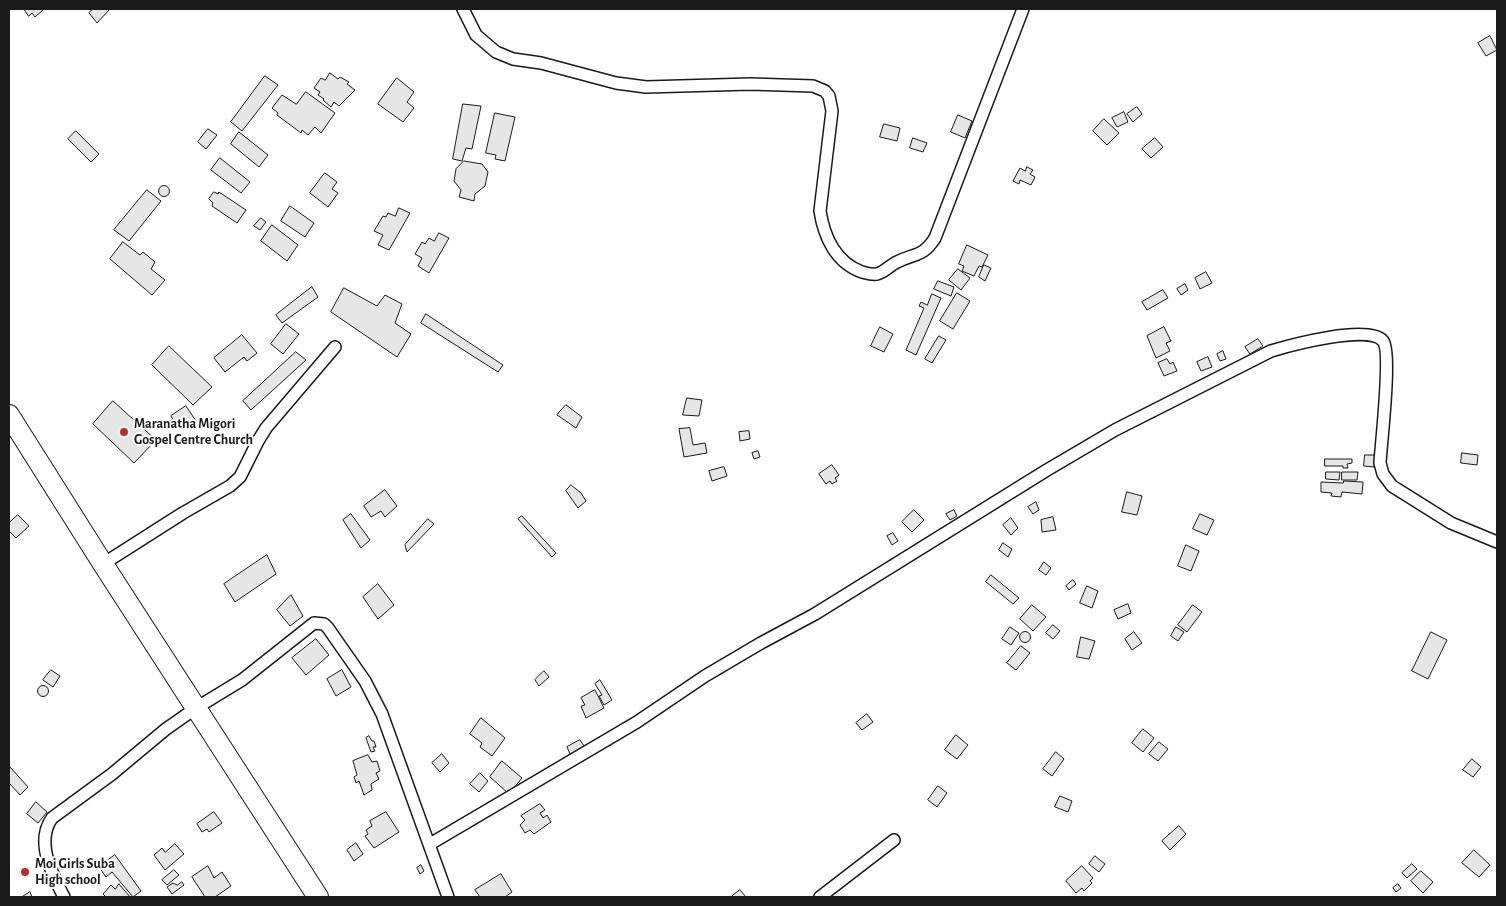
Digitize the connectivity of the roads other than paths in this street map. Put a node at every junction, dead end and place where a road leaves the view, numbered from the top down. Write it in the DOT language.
graph roads {
  1 [pos="462,9"];
  2 [pos="1022,9"];
  3 [pos="335,348"];
  4 [pos="9,415"];
  5 [pos="1497,542"];
  6 [pos="103,564"];
  7 [pos="196,708"];
  8 [pos="894,840"];
  9 [pos="430,844"];
  10 [pos="64,897"];
  11 [pos="318,897"];
  12 [pos="448,897"];
  13 [pos="820,897"];
  1 -- 2 [label="street"];
  3 -- 6 [label="street"];
  4 -- 6 [label="highway"];
  5 -- 9 [label="street"];
  6 -- 7 [label="highway"];
  7 -- 9 [label="street"];
  7 -- 10 [label="street"];
  7 -- 11 [label="highway"];
  8 -- 13 [label="street"];
  9 -- 12 [label="street"];
}
